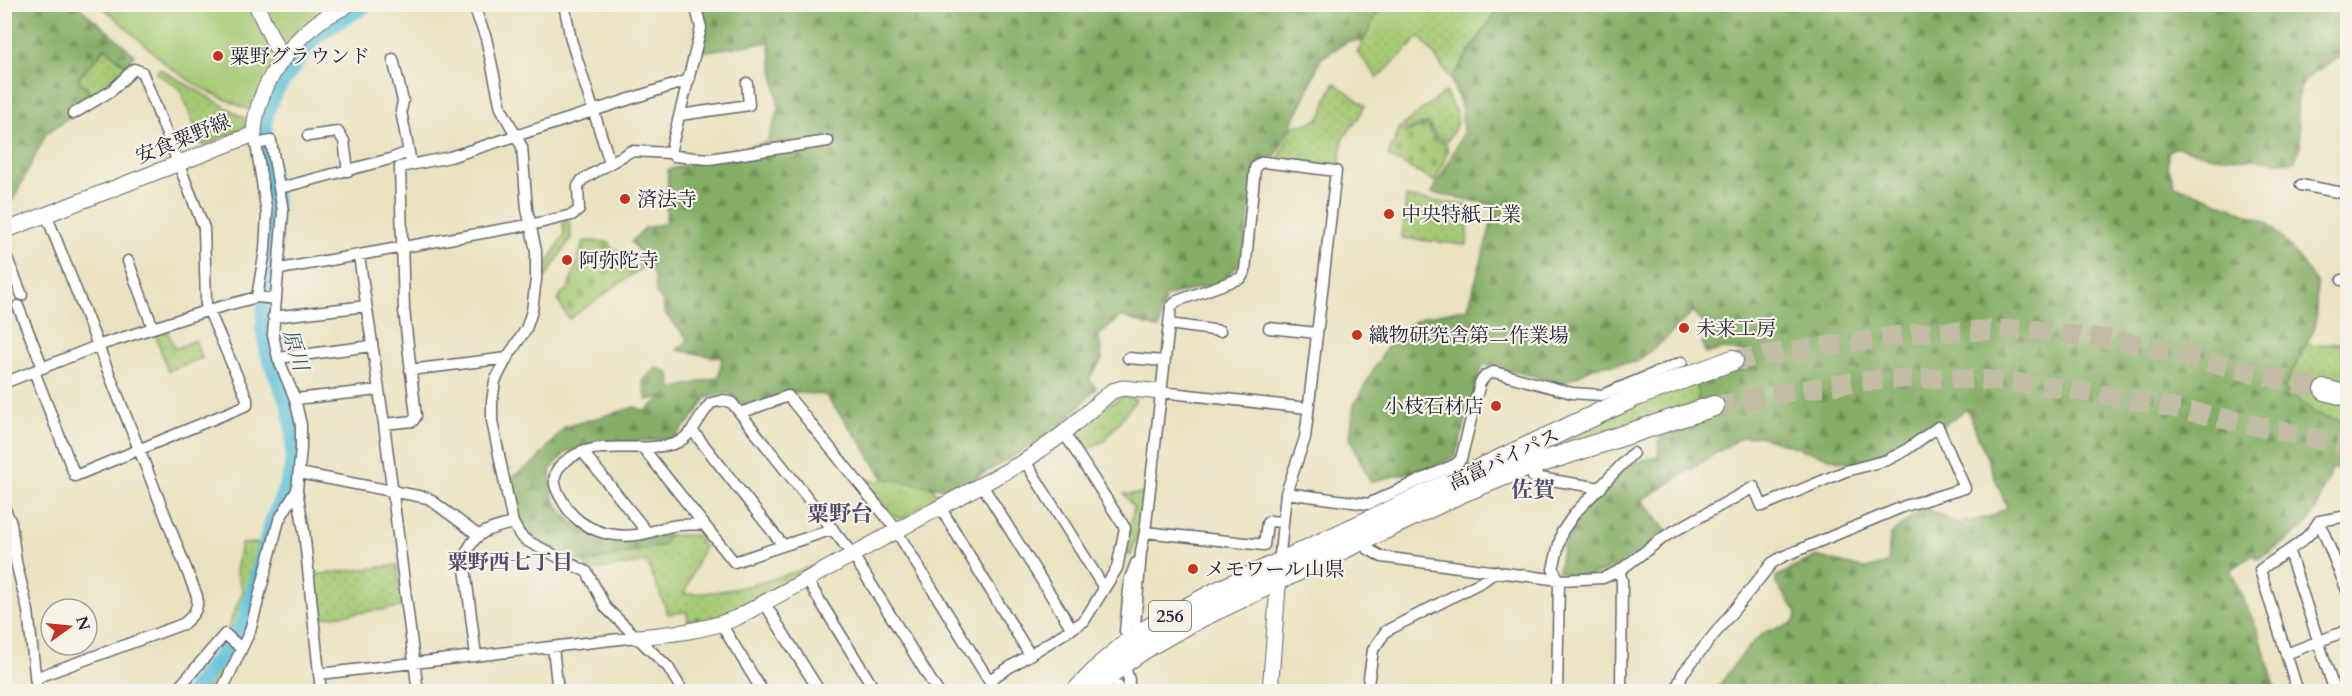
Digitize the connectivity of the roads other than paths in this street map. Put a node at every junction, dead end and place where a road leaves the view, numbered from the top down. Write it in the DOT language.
graph roads {
  1 [pos="349,4"];
  2 [pos="473,4"];
  3 [pos="564,4"];
  4 [pos="695,4"];
  5 [pos="258,9"];
  6 [pos="286,56"];
  7 [pos="393,59"];
  8 [pos="689,80"];
  9 [pos="747,83"];
  10 [pos="593,110"];
  11 [pos="73,114"];
  12 [pos="680,115"];
  13 [pos="516,135"];
  14 [pos="308,136"];
  15 [pos="259,141"];
  16 [pos="828,141"];
  17 [pos="409,152"];
  18 [pos="670,153"];
  19 [pos="178,163"];
  20 [pos="610,163"];
  21 [pos="411,166"];
  22 [pos="348,171"];
  23 [pos="2301,185"];
  24 [pos="280,188"];
  25 [pos="2348,194"];
  26 [pos="46,214"];
  27 [pos="530,224"];
  28 [pos="4,231"];
  29 [pos="402,248"];
  30 [pos="4,250"];
  31 [pos="359,256"];
  32 [pos="128,261"];
  33 [pos="280,269"];
  34 [pos="22,295"];
  35 [pos="265,298"];
  36 [pos="18,306"];
  37 [pos="366,306"];
  38 [pos="209,310"];
  39 [pos="273,317"];
  40 [pos="1169,324"];
  41 [pos="153,328"];
  42 [pos="1269,328"];
  43 [pos="1220,331"];
  44 [pos="1317,333"];
  45 [pos="97,346"];
  46 [pos="372,346"];
  47 [pos="278,358"];
  48 [pos="507,358"];
  49 [pos="1128,358"];
  50 [pos="1732,360"];
  51 [pos="1164,361"];
  52 [pos="1682,362"];
  53 [pos="410,369"];
  54 [pos="38,370"];
  55 [pos="4,383"];
  56 [pos="379,390"];
  57 [pos="2325,390"];
  58 [pos="1161,392"];
  59 [pos="2348,396"];
  60 [pos="295,399"];
  61 [pos="1714,406"];
  62 [pos="1308,408"];
  63 [pos="740,413"];
  64 [pos="384,424"];
  65 [pos="692,430"];
  66 [pos="1064,433"];
  67 [pos="644,448"];
  68 [pos="138,450"];
  69 [pos="582,451"];
  70 [pos="1633,453"];
  71 [pos="1025,461"];
  72 [pos="299,473"];
  73 [pos="1533,477"];
  74 [pos="982,485"];
  75 [pos="1601,488"];
  76 [pos="297,490"];
  77 [pos="394,492"];
  78 [pos="1286,493"];
  79 [pos="4,507"];
  80 [pos="940,507"];
  81 [pos="2348,516"];
  82 [pos="2319,521"];
  83 [pos="1283,522"];
  84 [pos="513,523"];
  85 [pos="704,524"];
  86 [pos="833,529"];
  87 [pos="896,530"];
  88 [pos="647,532"];
  89 [pos="1145,532"];
  90 [pos="478,535"];
  91 [pos="1363,541"];
  92 [pos="783,545"];
  93 [pos="2289,552"];
  94 [pos="853,555"];
  95 [pos="1497,571"];
  96 [pos="1619,571"];
  97 [pos="1279,572"];
  98 [pos="807,580"];
  99 [pos="1559,580"];
  100 [pos="1104,588"];
  101 [pos="2348,593"];
  102 [pos="765,604"];
  103 [pos="721,624"];
  104 [pos="1072,629"];
  105 [pos="2348,630"];
  106 [pos="1132,633"];
  107 [pos="637,637"];
  108 [pos="2319,641"];
  109 [pos="236,643"];
  110 [pos="553,648"];
  111 [pos="2286,654"];
  112 [pos="1030,655"];
  113 [pos="476,656"];
  114 [pos="415,663"];
  115 [pos="1124,664"];
  116 [pos="319,674"];
  117 [pos="35,678"];
  118 [pos="989,680"];
  119 [pos="1121,690"];
  120 [pos="37,692"];
  121 [pos="175,692"];
  122 [pos="221,692"];
  123 [pos="321,692"];
  124 [pos="418,692"];
  125 [pos="558,692"];
  126 [pos="683,692"];
  127 [pos="762,692"];
  128 [pos="820,692"];
  129 [pos="876,692"];
  130 [pos="938,692"];
  131 [pos="996,692"];
  132 [pos="1076,692"];
  133 [pos="1093,692"];
  134 [pos="1270,692"];
  135 [pos="1367,692"];
  136 [pos="1557,692"];
  137 [pos="1621,692"];
  138 [pos="1675,692"];
  139 [pos="2298,692"];
  140 [pos="2335,692"];
  1 -- 6 [label="street, 安食粟野線"];
  2 -- 13 [label="street"];
  3 -- 10 [label="street"];
  4 -- 8 [label="street"];
  5 -- 6 [label="street"];
  6 -- 15 [label="street, 安食粟野線"];
  7 -- 17 [label="street"];
  8 -- 10 [label="street"];
  8 -- 12 [label="street"];
  9 -- 12 [label="street"];
  10 -- 13 [label="street"];
  10 -- 20 [label="street"];
  11 -- 19 [label="street"];
  12 -- 18 [label="street"];
  13 -- 21 [label="street"];
  13 -- 27 [label="street"];
  14 -- 22 [label="street"];
  15 -- 19 [label="street, 安食粟野線"];
  15 -- 24 [label="street"];
  15 -- 35 [label="street"];
  16 -- 18 [label="street"];
  17 -- 21 [label="street"];
  17 -- 22 [label="street"];
  18 -- 20 [label="street"];
  19 -- 26 [label="street, 安食粟野線"];
  19 -- 38 [label="street"];
  20 -- 27 [label="street"];
  21 -- 29 [label="street"];
  22 -- 24 [label="street"];
  23 -- 25 [label="street"];
  24 -- 33 [label="street"];
  26 -- 28 [label="street, 安食粟野線"];
  26 -- 45 [label="street"];
  27 -- 29 [label="street"];
  27 -- 48 [label="street"];
  29 -- 31 [label="street"];
  29 -- 53 [label="street"];
  30 -- 34 [label="street"];
  31 -- 33 [label="street"];
  31 -- 37 [label="street"];
  32 -- 41 [label="street"];
  33 -- 35 [label="street"];
  35 -- 38 [label="street"];
  35 -- 39 [label="street"];
  36 -- 54 [label="street"];
  37 -- 39 [label="street"];
  37 -- 46 [label="street"];
  38 -- 41 [label="street"];
  38 -- 68 [label="street"];
  39 -- 47 [label="street"];
  40 -- 43 [label="street"];
  40 -- 44 [label="street"];
  40 -- 51 [label="street"];
  41 -- 45 [label="street"];
  42 -- 44 [label="street"];
  44 -- 62 [label="street"];
  45 -- 54 [label="street"];
  45 -- 68 [label="street"];
  46 -- 47 [label="street"];
  46 -- 56 [label="street"];
  47 -- 60 [label="street"];
  48 -- 53 [label="street"];
  48 -- 84 [label="street"];
  49 -- 51 [label="street"];
  50 -- 97 [label="highway, 高富バイパス / 256"];
  51 -- 58 [label="street"];
  52 -- 78 [label="street"];
  53 -- 64 [label="street"];
  54 -- 55 [label="street"];
  54 -- 68 [label="street"];
  56 -- 60 [label="street"];
  56 -- 64 [label="street"];
  57 -- 59 [label="highway"];
  58 -- 62 [label="street"];
  58 -- 66 [label="street"];
  58 -- 89 [label="street"];
  60 -- 72 [label="street"];
  61 -- 91 [label="highway, 高富バイパス / 256"];
  62 -- 78 [label="street"];
  63 -- 65 [label="street"];
  63 -- 86 [label="street"];
  63 -- 87 [label="street"];
  64 -- 77 [label="street"];
  65 -- 67 [label="street"];
  65 -- 92 [label="street"];
  66 -- 71 [label="street"];
  66 -- 100 [label="street"];
  67 -- 69 [label="street"];
  67 -- 85 [label="street"];
  68 -- 117 [label="street"];
  69 -- 88 [label="street"];
  69 -- 88 [label="street"];
  70 -- 75 [label="street"];
  71 -- 74 [label="street"];
  71 -- 100 [label="street"];
  72 -- 76 [label="street"];
  72 -- 77 [label="street"];
  73 -- 75 [label="street"];
  74 -- 80 [label="street"];
  74 -- 104 [label="street"];
  75 -- 99 [label="street"];
  76 -- 109 [label="street"];
  76 -- 116 [label="street"];
  77 -- 90 [label="street"];
  77 -- 114 [label="street"];
  78 -- 83 [label="street"];
  79 -- 117 [label="street"];
  80 -- 87 [label="street"];
  80 -- 112 [label="street"];
  81 -- 82 [label="street"];
  82 -- 93 [label="street"];
  82 -- 101 [label="street"];
  83 -- 89 [label="street"];
  83 -- 97 [label="street"];
  84 -- 90 [label="street"];
  84 -- 107 [label="street"];
  85 -- 88 [label="street"];
  85 -- 92 [label="street"];
  86 -- 92 [label="street"];
  86 -- 94 [label="street"];
  87 -- 94 [label="street"];
  87 -- 118 [label="street"];
  89 -- 106 [label="street"];
  90 -- 113 [label="street"];
  91 -- 95 [label="street"];
  91 -- 97 [label="highway, 高富バイパス / 256"];
  93 -- 108 [label="street"];
  93 -- 111 [label="street"];
  94 -- 98 [label="street"];
  94 -- 130 [label="street"];
  95 -- 99 [label="street"];
  95 -- 135 [label="street"];
  96 -- 99 [label="street"];
  96 -- 137 [label="street"];
  96 -- 138 [label="street"];
  97 -- 106 [label="highway, 256"];
  97 -- 115 [label="highway, 256"];
  97 -- 134 [label="street"];
  98 -- 102 [label="street"];
  98 -- 129 [label="street"];
  99 -- 136 [label="street"];
  100 -- 104 [label="street"];
  102 -- 103 [label="street"];
  102 -- 128 [label="street"];
  103 -- 107 [label="street"];
  103 -- 127 [label="street"];
  104 -- 112 [label="street"];
  105 -- 108 [label="street"];
  106 -- 132 [label="highway, 256"];
  107 -- 110 [label="street"];
  107 -- 126 [label="street"];
  108 -- 111 [label="street"];
  108 -- 140 [label="street"];
  109 -- 121 [label="street"];
  109 -- 122 [label="street"];
  110 -- 113 [label="street"];
  110 -- 125 [label="street"];
  111 -- 139 [label="street"];
  112 -- 118 [label="street"];
  113 -- 114 [label="street"];
  114 -- 116 [label="street"];
  114 -- 124 [label="street"];
  115 -- 119 [label="street"];
  115 -- 133 [label="highway, 256"];
  116 -- 123 [label="street"];
  117 -- 120 [label="street"];
  118 -- 131 [label="street"];
}
